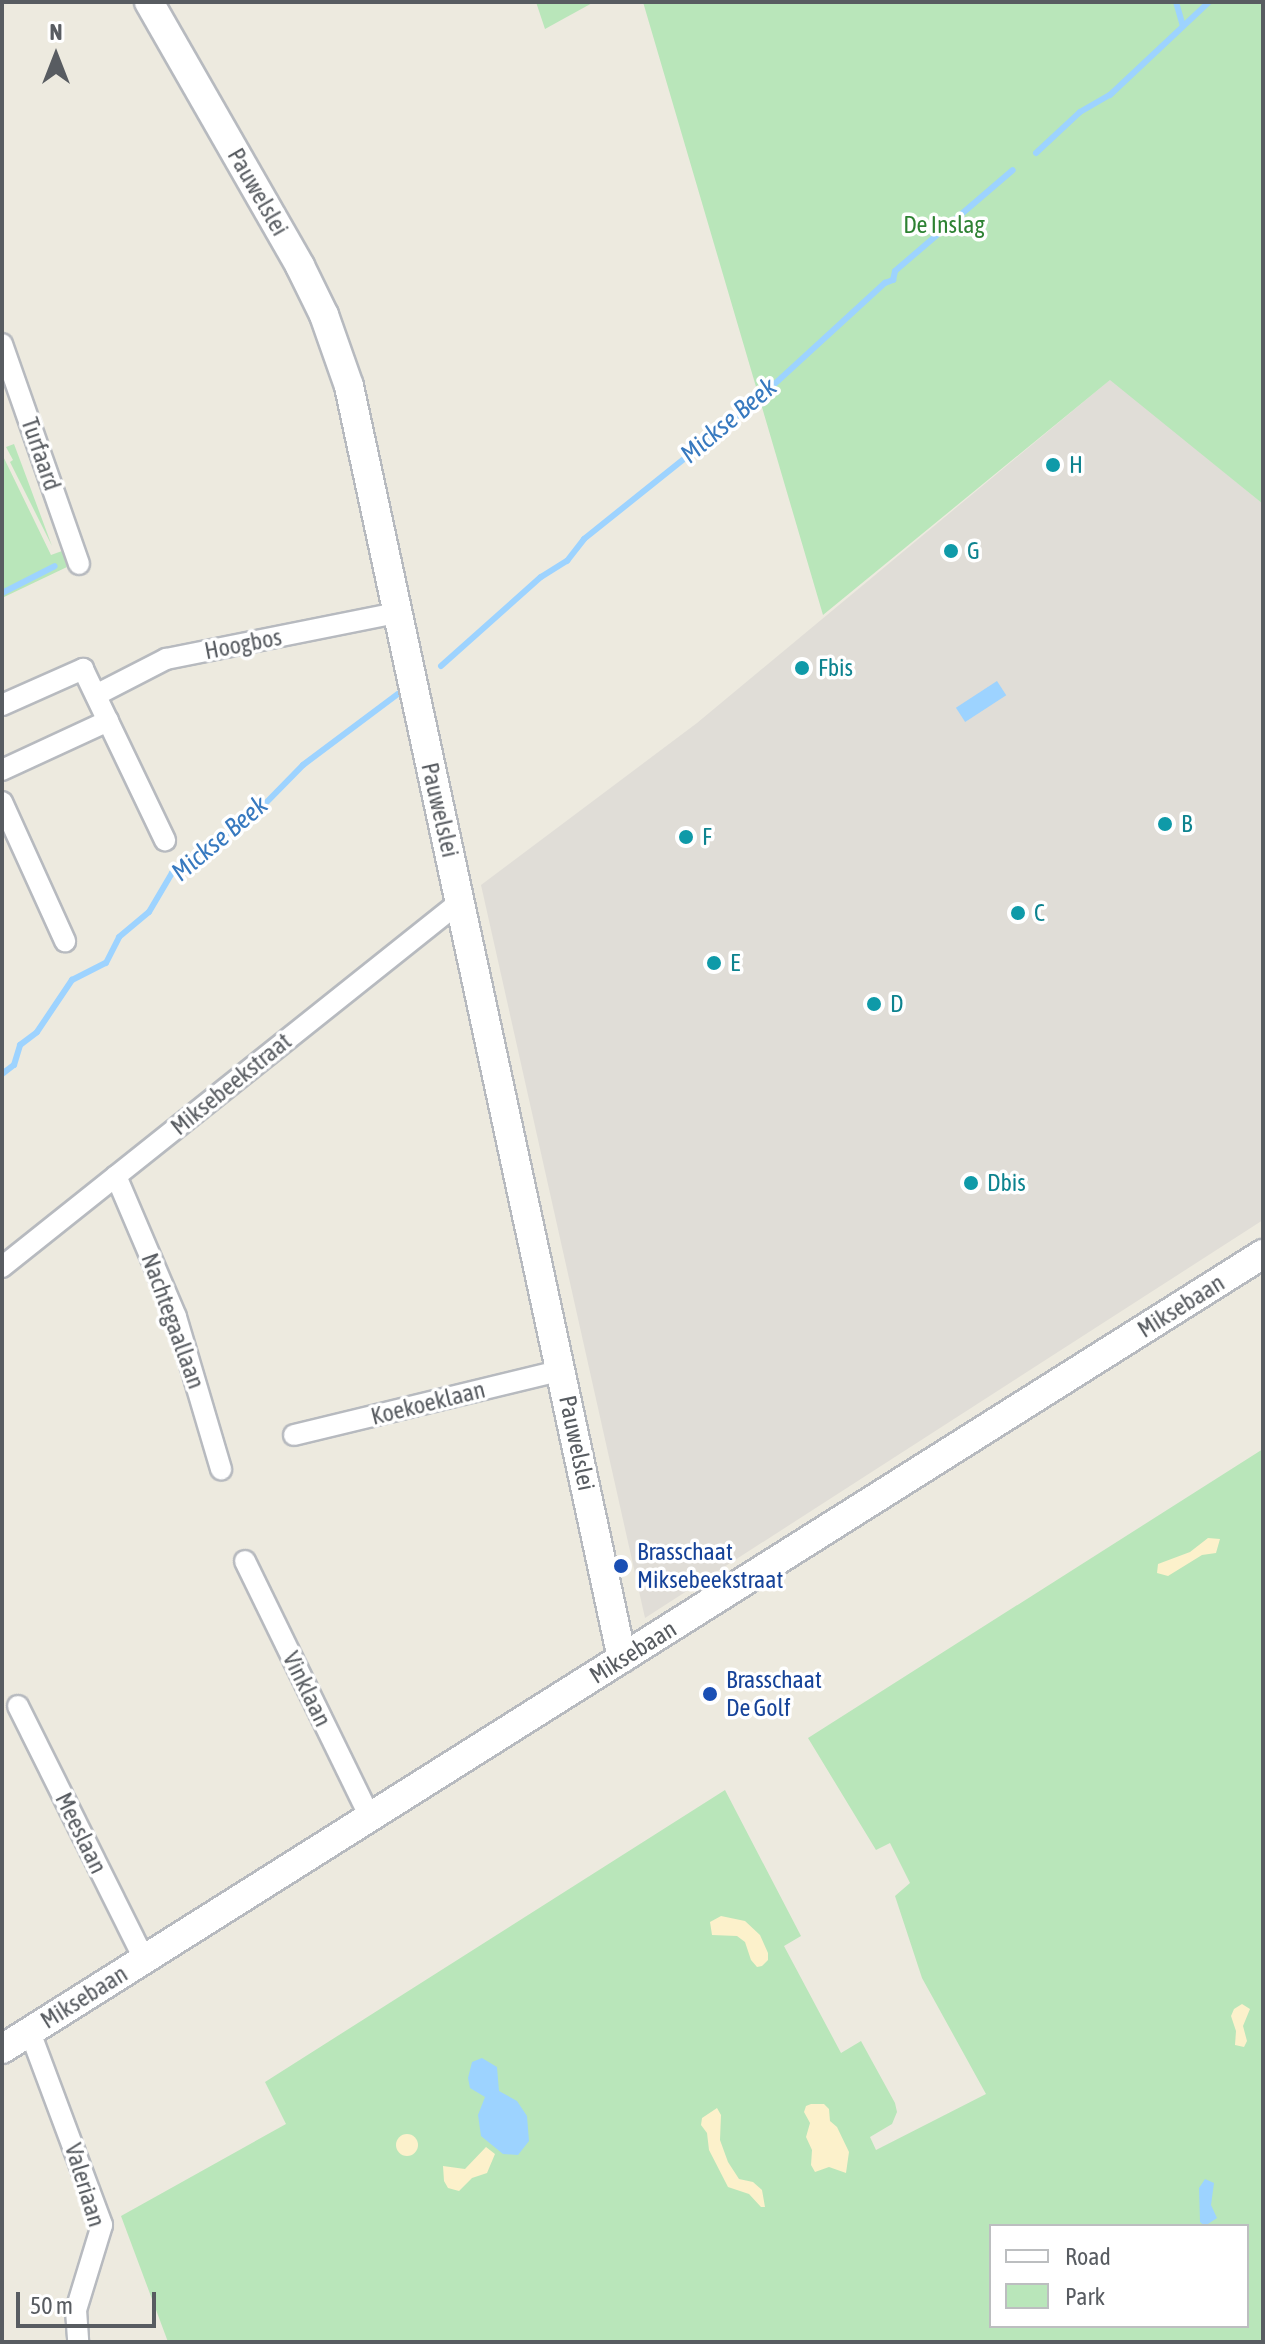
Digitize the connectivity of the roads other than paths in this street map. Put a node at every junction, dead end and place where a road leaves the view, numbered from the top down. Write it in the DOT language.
graph roads {
  1 [pos="149,2"];
  2 [pos="2,344"];
  3 [pos="79,564"];
  4 [pos="396,613"];
  5 [pos="96,695"];
  6 [pos="2,705"];
  7 [pos="108,721"];
  8 [pos="2,770"];
  9 [pos="2,802"];
  10 [pos="165,840"];
  11 [pos="461,901"];
  12 [pos="65,941"];
  13 [pos="116,1176"];
  14 [pos="1263,1254"];
  15 [pos="2,1267"];
  16 [pos="562,1370"];
  17 [pos="294,1435"];
  18 [pos="221,1469"];
  19 [pos="245,1561"];
  20 [pos="622,1658"];
  21 [pos="18,1706"];
  22 [pos="370,1817"];
  23 [pos="144,1959"];
  24 [pos="30,2032"];
  25 [pos="2,2049"];
  26 [pos="78,2342"];
  1 -- 4 [label="street, Pauwelslei"];
  2 -- 3 [label="street, Turfaard"];
  4 -- 5 [label="street, Hoogbos"];
  4 -- 11 [label="street, Pauwelslei"];
  5 -- 6 [label="street"];
  5 -- 7 [label="street"];
  7 -- 8 [label="street"];
  7 -- 10 [label="street"];
  9 -- 12 [label="street"];
  11 -- 13 [label="street, Miksebeekstraat"];
  11 -- 16 [label="street, Pauwelslei"];
  13 -- 15 [label="street, Miksebeekstraat"];
  13 -- 18 [label="street, Nachtegaallaan"];
  14 -- 20 [label="street, Miksebaan"];
  16 -- 17 [label="street, Koekoeklaan"];
  16 -- 20 [label="street, Pauwelslei"];
  19 -- 22 [label="street, Vinklaan"];
  20 -- 22 [label="street, Miksebaan"];
  21 -- 23 [label="street, Meeslaan"];
  22 -- 23 [label="street, Miksebaan"];
  23 -- 24 [label="street, Miksebaan"];
  24 -- 25 [label="street, Miksebaan"];
  24 -- 26 [label="street, Valeriaan"];
}
